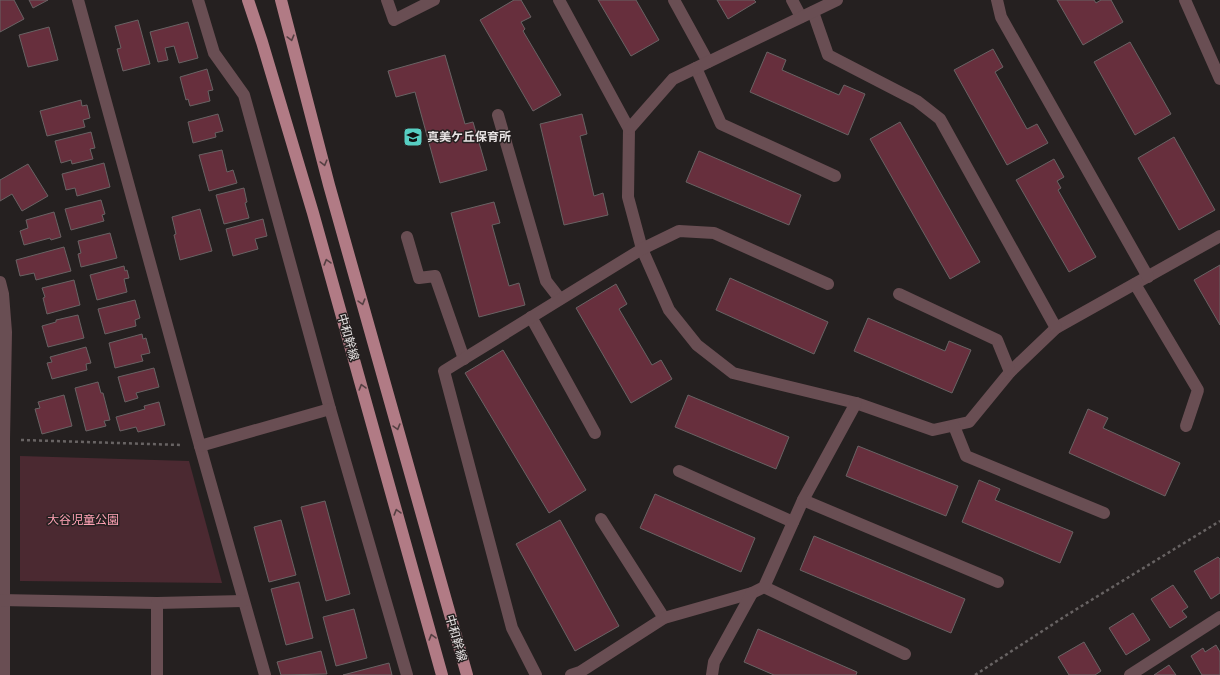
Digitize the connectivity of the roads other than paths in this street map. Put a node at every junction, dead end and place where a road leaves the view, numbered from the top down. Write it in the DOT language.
graph roads {
  1 [pos="78,0"];
  2 [pos="198,0"];
  3 [pos="248,0"];
  4 [pos="281,0"];
  5 [pos="387,0"];
  6 [pos="434,0"];
  7 [pos="559,0"];
  8 [pos="674,0"];
  9 [pos="792,0"];
  10 [pos="837,0"];
  11 [pos="997,0"];
  12 [pos="1185,0"];
  13 [pos="813,12"];
  14 [pos="802,17"];
  15 [pos="708,62"];
  16 [pos="696,68"];
  17 [pos="1218,71"];
  18 [pos="498,115"];
  19 [pos="630,129"];
  20 [pos="835,176"];
  21 [pos="1220,236"];
  22 [pos="406,237"];
  23 [pos="642,249"];
  24 [pos="1148,278"];
  25 [pos="0,282"];
  26 [pos="828,284"];
  27 [pos="1135,284"];
  28 [pos="899,294"];
  29 [pos="560,299"];
  30 [pos="531,317"];
  31 [pos="1056,328"];
  32 [pos="464,359"];
  33 [pos="1010,372"];
  34 [pos="856,403"];
  35 [pos="330,410"];
  36 [pos="954,426"];
  37 [pos="1186,426"];
  38 [pos="595,433"];
  39 [pos="200,446"];
  40 [pos="679,471"];
  41 [pos="803,500"];
  42 [pos="1104,513"];
  43 [pos="601,519"];
  44 [pos="793,522"];
  45 [pos="998,582"];
  46 [pos="764,587"];
  47 [pos="752,593"];
  48 [pos="2,600"];
  49 [pos="243,601"];
  50 [pos="157,603"];
  51 [pos="1220,617"];
  52 [pos="664,618"];
  53 [pos="905,654"];
  54 [pos="4,675"];
  55 [pos="157,675"];
  56 [pos="265,675"];
  57 [pos="407,675"];
  58 [pos="442,675"];
  59 [pos="466,675"];
  60 [pos="536,675"];
  61 [pos="571,675"];
  62 [pos="712,675"];
  63 [pos="1130,675"];
  1 -- 39 [label="street"];
  2 -- 35 [label="street"];
  58 -- 3 [label="main road, 中和幹線, one-way"];
  4 -- 59 [label="main road, 中和幹線, one-way"];
  5 -- 6 [label="street"];
  7 -- 19 [label="street"];
  8 -- 15 [label="street"];
  9 -- 14 [label="street"];
  10 -- 13 [label="street"];
  11 -- 24 [label="street"];
  12 -- 17 [label="street"];
  13 -- 14 [label="street"];
  13 -- 31 [label="street"];
  14 -- 15 [label="street"];
  15 -- 16 [label="street"];
  16 -- 19 [label="street"];
  16 -- 20 [label="street"];
  18 -- 29 [label="street"];
  19 -- 23 [label="street"];
  21 -- 24 [label="street"];
  22 -- 32 [label="street"];
  23 -- 26 [label="street"];
  23 -- 29 [label="street"];
  23 -- 34 [label="street"];
  24 -- 27 [label="street"];
  25 -- 48 [label="street"];
  27 -- 31 [label="street"];
  27 -- 37 [label="street"];
  28 -- 33 [label="street"];
  29 -- 30 [label="street"];
  30 -- 32 [label="street"];
  30 -- 38 [label="street"];
  31 -- 33 [label="street"];
  32 -- 60 [label="street"];
  33 -- 36 [label="street"];
  34 -- 36 [label="street"];
  34 -- 41 [label="street"];
  35 -- 39 [label="street"];
  35 -- 57 [label="street"];
  36 -- 42 [label="street"];
  39 -- 49 [label="street"];
  40 -- 44 [label="street"];
  41 -- 44 [label="street"];
  41 -- 45 [label="street"];
  43 -- 52 [label="street"];
  44 -- 46 [label="street"];
  46 -- 47 [label="street"];
  46 -- 53 [label="street"];
  47 -- 52 [label="street"];
  47 -- 62 [label="street"];
  48 -- 50 [label="street"];
  48 -- 54 [label="street"];
  49 -- 50 [label="street"];
  49 -- 56 [label="street"];
  50 -- 55 [label="street"];
  51 -- 63 [label="street"];
  52 -- 61 [label="street"];
}
